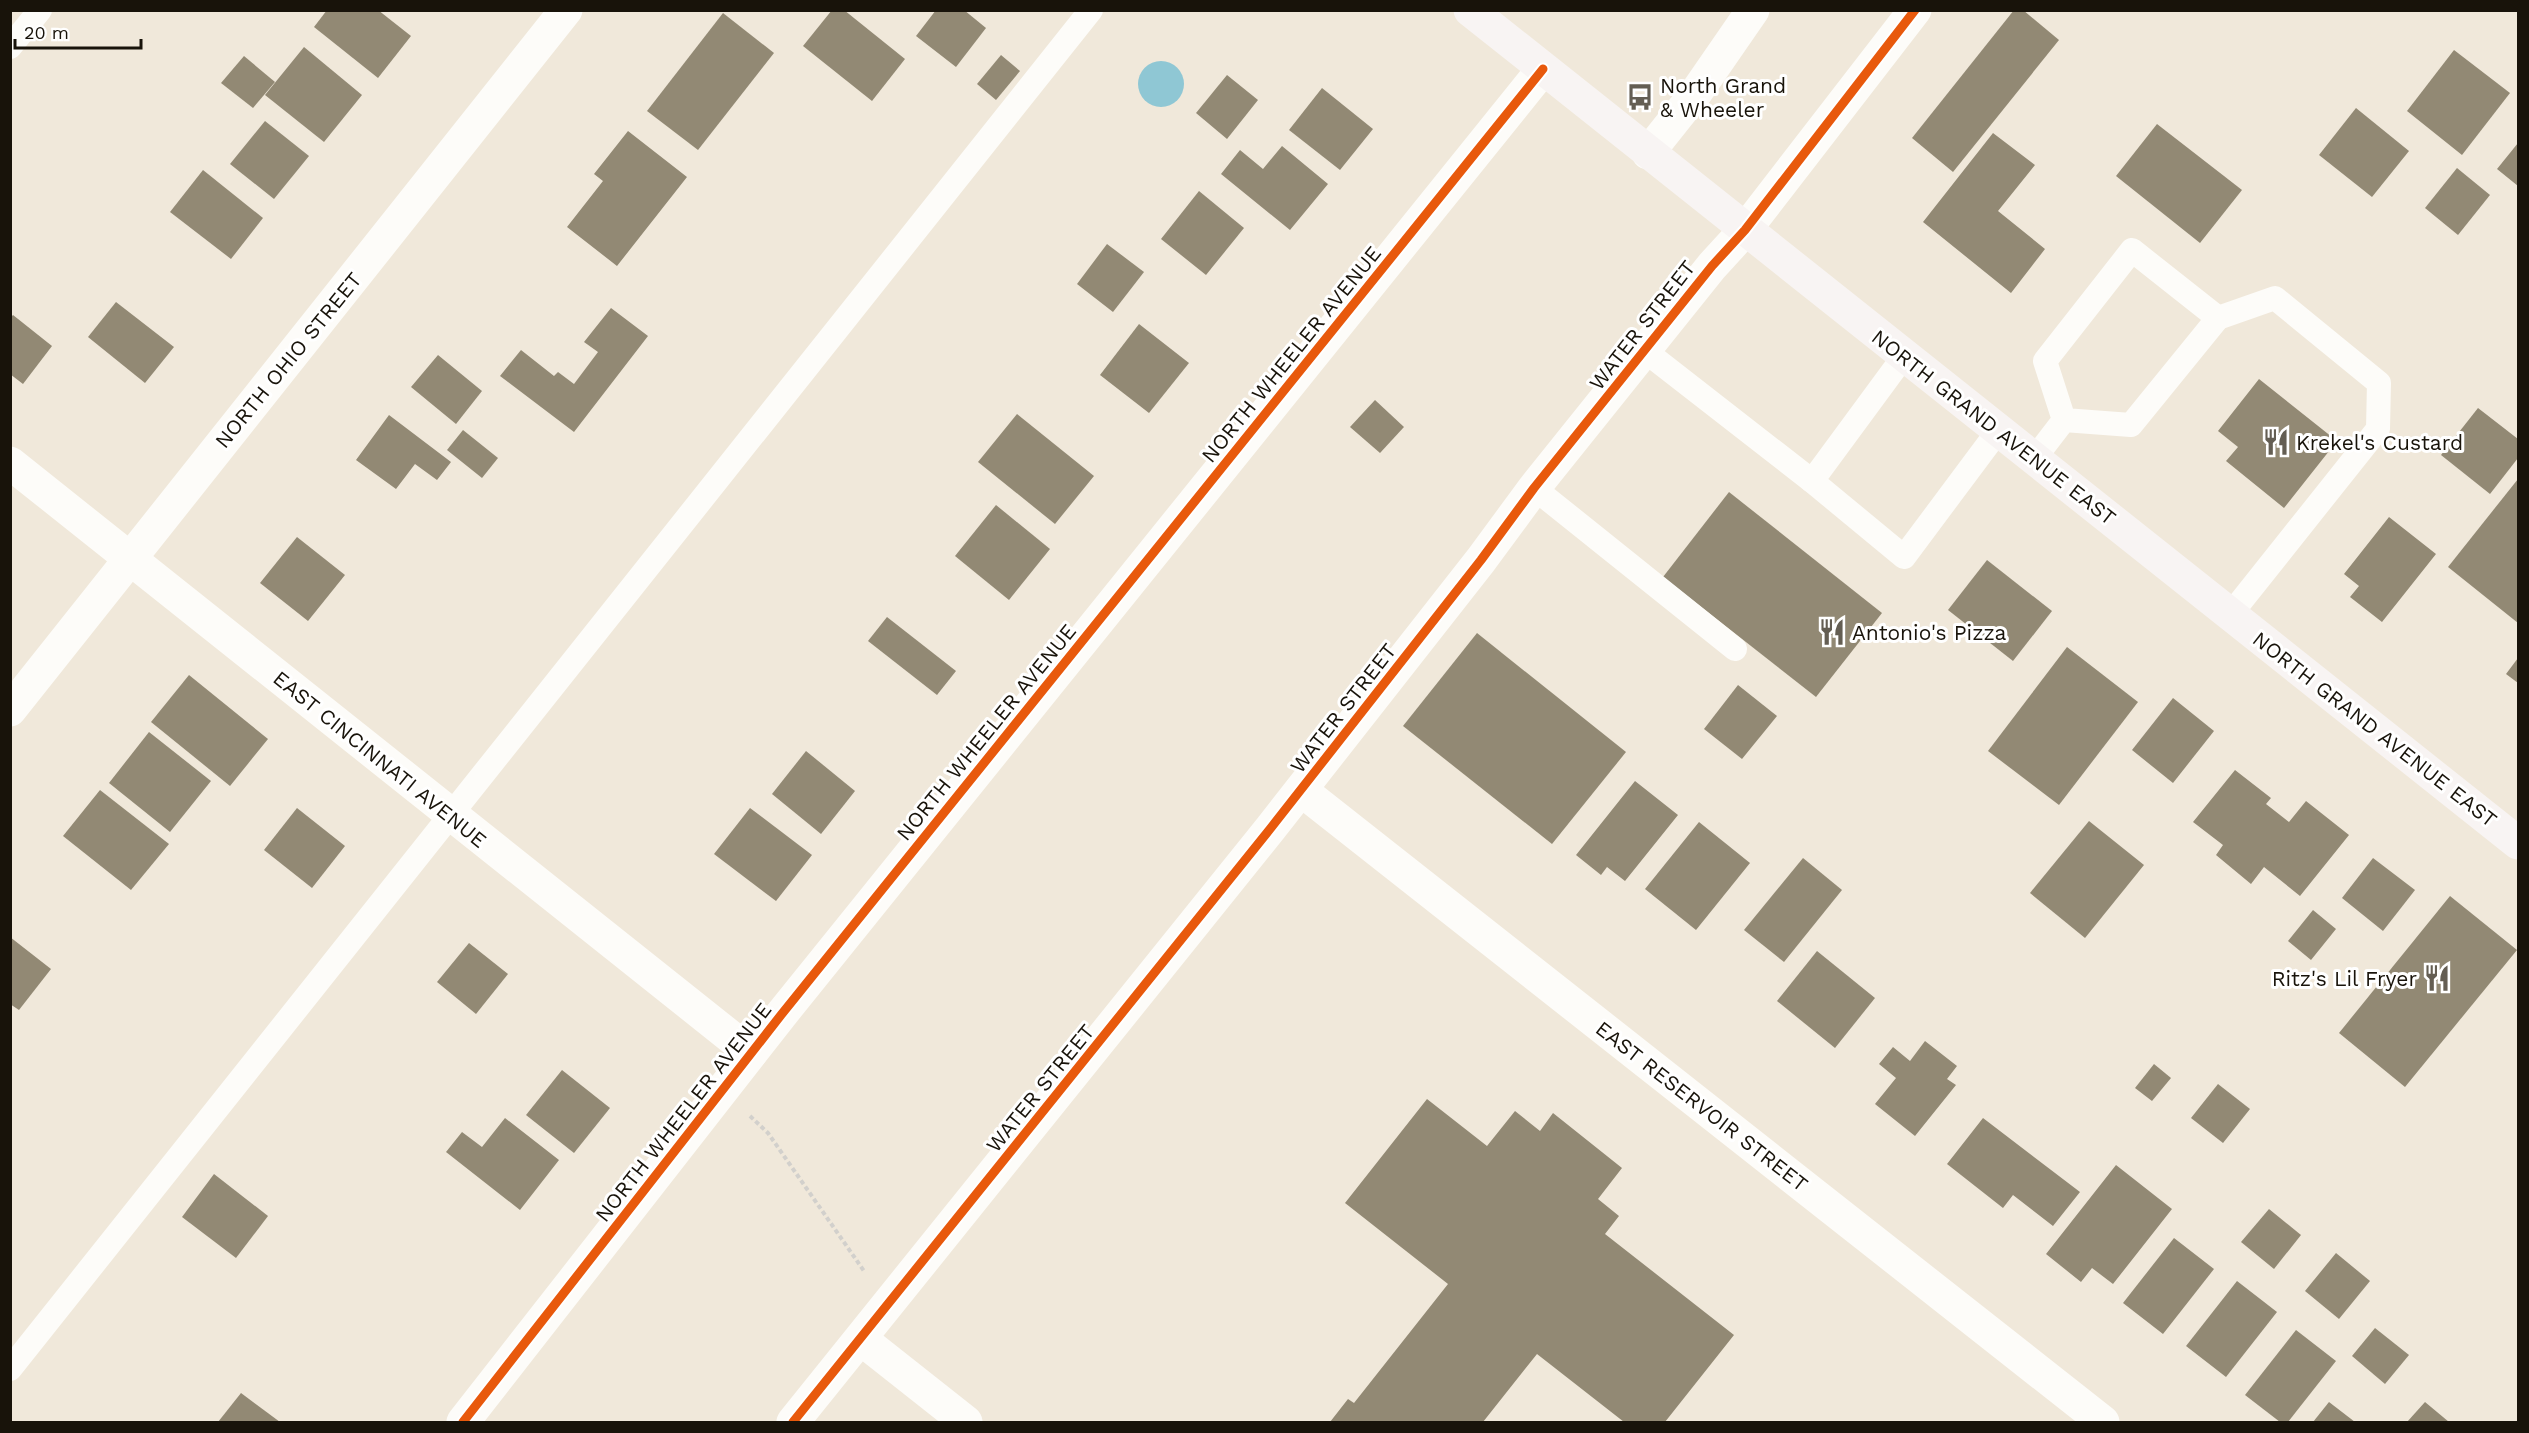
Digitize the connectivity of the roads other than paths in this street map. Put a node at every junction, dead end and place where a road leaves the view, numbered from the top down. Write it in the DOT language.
graph roads {
  1 [pos="40,10"];
  2 [pos="566,10"];
  3 [pos="1090,10"];
  4 [pos="1470,10"];
  5 [pos="1753,10"];
  6 [pos="1915,10"];
  7 [pos="10,47"];
  8 [pos="1543,69"];
  9 [pos="1648,153"];
  10 [pos="1745,231"];
  11 [pos="2218,318"];
  12 [pos="1645,351"];
  13 [pos="1904,356"];
  14 [pos="2064,420"];
  15 [pos="1998,431"];
  16 [pos="2034,459"];
  17 [pos="10,463"];
  18 [pos="1812,481"];
  19 [pos="1534,488"];
  20 [pos="130,559"];
  21 [pos="2230,615"];
  22 [pos="1735,650"];
  23 [pos="10,710"];
  24 [pos="1301,790"];
  25 [pos="451,816"];
  26 [pos="2518,843"];
  27 [pos="751,1053"];
  28 [pos="861,1339"];
  29 [pos="10,1369"];
  30 [pos="463,1422"];
  31 [pos="792,1422"];
  32 [pos="966,1422"];
  33 [pos="2103,1422"];
  1 -- 7 [label="lane"];
  2 -- 20 [label="street, NORTH OHIO STREET"];
  3 -- 25 [label="lane"];
  4 -- 8 [label="street, NORTH GRAND AVENUE EAST"];
  5 -- 9 [label="street"];
  6 -- 10 [label="street, WATER STREET"];
  8 -- 9 [label="street, NORTH GRAND AVENUE EAST"];
  8 -- 27 [label="street, NORTH WHEELER AVENUE"];
  9 -- 10 [label="street, NORTH GRAND AVENUE EAST"];
  10 -- 12 [label="street, WATER STREET"];
  10 -- 13 [label="street, NORTH GRAND AVENUE EAST"];
  11 -- 14 [label="lane"];
  11 -- 14 [label="lane"];
  11 -- 21 [label="lane"];
  12 -- 18 [label="lane"];
  12 -- 19 [label="street, WATER STREET"];
  13 -- 15 [label="street, NORTH GRAND AVENUE EAST"];
  13 -- 18 [label="lane"];
  14 -- 16 [label="lane"];
  15 -- 16 [label="street, NORTH GRAND AVENUE EAST"];
  15 -- 18 [label="lane"];
  16 -- 21 [label="street, NORTH GRAND AVENUE EAST"];
  17 -- 20 [label="street, EAST CINCINNATI AVENUE"];
  19 -- 22 [label="lane"];
  19 -- 24 [label="street, WATER STREET"];
  20 -- 23 [label="street, NORTH OHIO STREET"];
  20 -- 25 [label="street, EAST CINCINNATI AVENUE"];
  21 -- 26 [label="street, NORTH GRAND AVENUE EAST"];
  24 -- 28 [label="street, WATER STREET"];
  24 -- 33 [label="street, EAST RESERVOIR STREET"];
  25 -- 27 [label="street, EAST CINCINNATI AVENUE"];
  25 -- 29 [label="lane"];
  27 -- 30 [label="street, NORTH WHEELER AVENUE"];
  28 -- 31 [label="street, WATER STREET"];
  28 -- 32 [label="street"];
}
